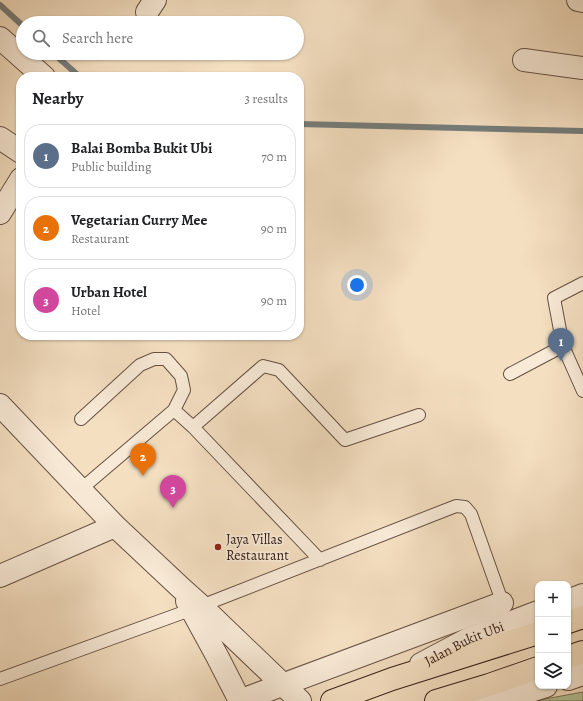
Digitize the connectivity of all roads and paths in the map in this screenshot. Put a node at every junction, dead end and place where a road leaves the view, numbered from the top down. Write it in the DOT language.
graph roads {
  1 [pos="578,0"];
  2 [pos="583,1"];
  3 [pos="0,38"];
  4 [pos="16,52"];
  5 [pos="25,60"];
  6 [pos="524,60"];
  7 [pos="583,68"];
  8 [pos="38,72"];
  9 [pos="0,138"];
  10 [pos="16,149"];
  11 [pos="16,187"];
  12 [pos="0,213"];
  13 [pos="583,283"];
  14 [pos="563,346"];
  15 [pos="510,374"];
  16 [pos="583,391"];
  17 [pos="0,405"];
  18 [pos="174,410"];
  19 [pos="419,415"];
  20 [pos="81,419"];
  21 [pos="193,427"];
  22 [pos="80,490"];
  23 [pos="115,526"];
  24 [pos="320,560"];
  25 [pos="0,576"];
  26 [pos="583,595"];
  27 [pos="571,600"];
  28 [pos="196,607"];
  29 [pos="535,612"];
  30 [pos="506,614"];
  31 [pos="583,616"];
  32 [pos="571,621"];
  33 [pos="535,633"];
  34 [pos="583,652"];
  35 [pos="571,656"];
  36 [pos="535,670"];
  37 [pos="583,674"];
  38 [pos="571,678"];
  39 [pos="0,679"];
  40 [pos="392,680"];
  41 [pos="282,684"];
  42 [pos="535,688"];
  43 [pos="490,696"];
  44 [pos="441,700"];
  45 [pos="240,701"];
  46 [pos="300,701"];
  47 [pos="332,701"];
  1 -- 2 [label="street"];
  3 -- 4 [label="street"];
  5 -- 8 [label="street"];
  6 -- 7 [label="street"];
  9 -- 10 [label="street"];
  11 -- 12 [label="street"];
  13 -- 14 [label="lane"];
  14 -- 15 [label="lane"];
  14 -- 16 [label="lane"];
  17 -- 22 [label="street"];
  18 -- 20 [label="lane"];
  18 -- 21 [label="lane"];
  18 -- 22 [label="lane"];
  19 -- 21 [label="lane"];
  21 -- 24 [label="lane"];
  22 -- 23 [label="street"];
  23 -- 25 [label="street"];
  23 -- 28 [label="street"];
  24 -- 28 [label="lane"];
  24 -- 30 [label="lane"];
  26 -- 27 [label="street"];
  28 -- 39 [label="lane"];
  28 -- 41 [label="street"];
  28 -- 45 [label="street"];
  29 -- 30 [label="street, Jalan Bukit Ubi"];
  30 -- 40 [label="street, Jalan Bukit Ubi"];
  30 -- 41 [label="street"];
  31 -- 32 [label="main road"];
  33 -- 40 [label="main road"];
  34 -- 35 [label="main road"];
  36 -- 43 [label="main road"];
  37 -- 38 [label="street"];
  40 -- 47 [label="main road"];
  41 -- 45 [label="street"];
  41 -- 46 [label="street"];
  42 -- 43 [label="street"];
  43 -- 44 [label="main road"];
}
